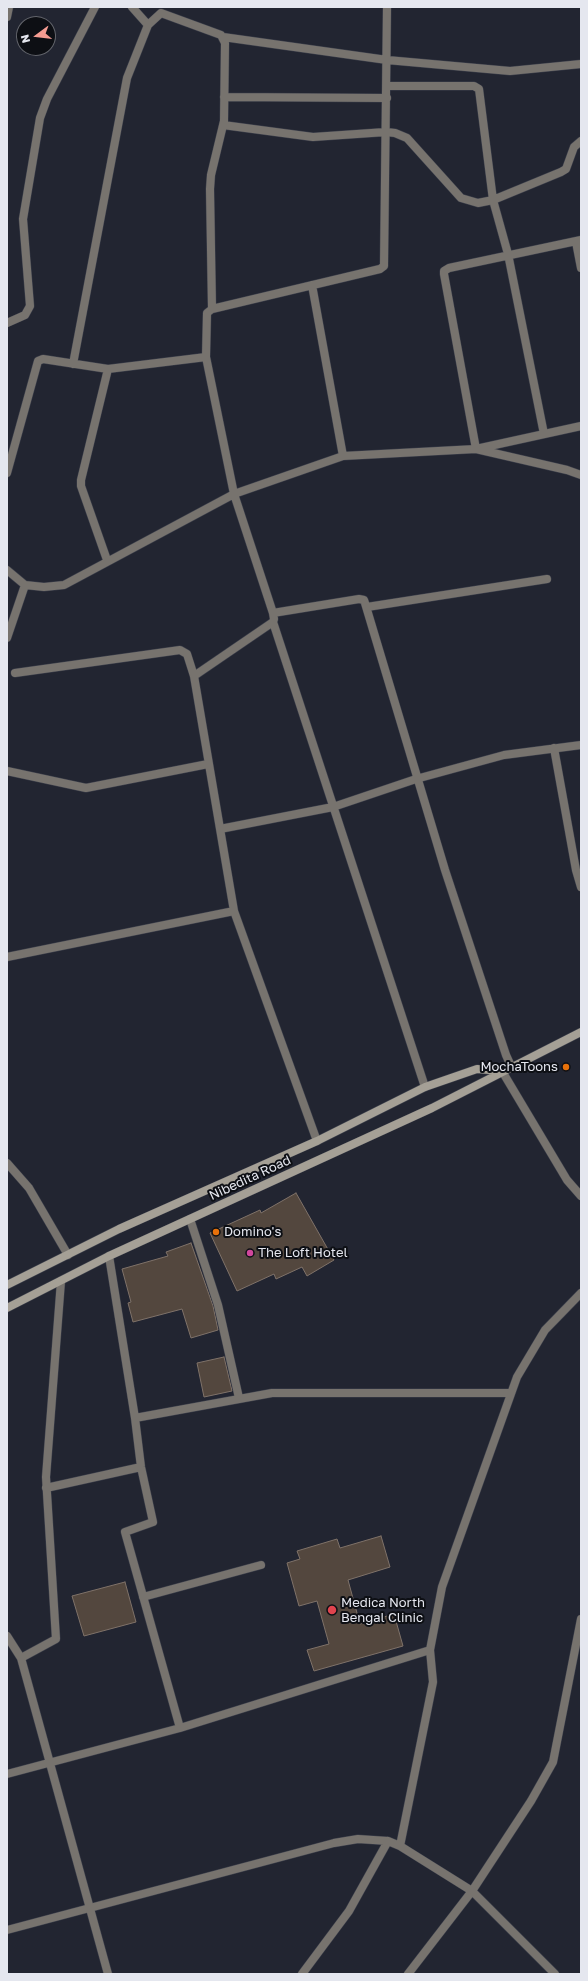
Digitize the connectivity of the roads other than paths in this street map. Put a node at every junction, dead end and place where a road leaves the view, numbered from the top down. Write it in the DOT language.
graph roads {
  1 [pos="9,7"];
  2 [pos="95,7"];
  3 [pos="132,7"];
  4 [pos="387,7"];
  5 [pos="7,17"];
  6 [pos="148,25"];
  7 [pos="223,37"];
  8 [pos="387,60"];
  9 [pos="581,64"];
  10 [pos="387,86"];
  11 [pos="224,97"];
  12 [pos="387,98"];
  13 [pos="223,125"];
  14 [pos="386,132"];
  15 [pos="581,141"];
  16 [pos="493,200"];
  17 [pos="578,241"];
  18 [pos="508,254"];
  19 [pos="581,268"];
  20 [pos="312,285"];
  21 [pos="212,309"];
  22 [pos="7,323"];
  23 [pos="206,357"];
  24 [pos="73,364"];
  25 [pos="108,369"];
  26 [pos="581,426"];
  27 [pos="544,434"];
  28 [pos="476,448"];
  29 [pos="343,456"];
  30 [pos="7,473"];
  31 [pos="581,475"];
  32 [pos="234,494"];
  33 [pos="107,560"];
  34 [pos="7,570"];
  35 [pos="547,579"];
  36 [pos="25,585"];
  37 [pos="367,607"];
  38 [pos="273,613"];
  39 [pos="273,622"];
  40 [pos="7,638"];
  41 [pos="15,673"];
  42 [pos="194,676"];
  43 [pos="581,745"];
  44 [pos="554,748"];
  45 [pos="208,764"];
  46 [pos="7,771"];
  47 [pos="416,778"];
  48 [pos="333,807"];
  49 [pos="220,829"];
  50 [pos="581,887"];
  51 [pos="234,911"];
  52 [pos="7,957"];
  53 [pos="581,1032"];
  54 [pos="511,1066"];
  55 [pos="502,1071"];
  56 [pos="426,1087"];
  57 [pos="317,1141"];
  58 [pos="7,1163"];
  59 [pos="581,1196"];
  60 [pos="190,1219"];
  61 [pos="68,1255"];
  62 [pos="109,1256"];
  63 [pos="61,1281"];
  64 [pos="7,1285"];
  65 [pos="581,1293"];
  66 [pos="7,1308"];
  67 [pos="511,1393"];
  68 [pos="240,1398"];
  69 [pos="135,1418"];
  70 [pos="141,1467"];
  71 [pos="46,1488"];
  72 [pos="261,1565"];
  73 [pos="143,1597"];
  74 [pos="581,1619"];
  75 [pos="7,1636"];
  76 [pos="430,1650"];
  77 [pos="21,1658"];
  78 [pos="180,1728"];
  79 [pos="50,1763"];
  80 [pos="7,1774"];
  81 [pos="388,1841"];
  82 [pos="400,1846"];
  83 [pos="472,1891"];
  84 [pos="91,1907"];
  85 [pos="7,1930"];
  86 [pos="108,1974"];
  87 [pos="302,1974"];
  88 [pos="408,1974"];
  89 [pos="555,1974"];
  1 -- 5 [label="street"];
  2 -- 22 [label="street"];
  3 -- 6 [label="street"];
  4 -- 8 [label="street"];
  6 -- 7 [label="street"];
  6 -- 24 [label="street"];
  7 -- 8 [label="street"];
  7 -- 11 [label="street"];
  8 -- 9 [label="street"];
  8 -- 10 [label="street"];
  10 -- 12 [label="street"];
  10 -- 16 [label="street"];
  11 -- 12 [label="street"];
  11 -- 13 [label="street"];
  12 -- 14 [label="street"];
  13 -- 14 [label="street"];
  13 -- 21 [label="street"];
  14 -- 16 [label="street"];
  14 -- 20 [label="street"];
  15 -- 16 [label="street"];
  16 -- 18 [label="street"];
  17 -- 18 [label="street"];
  17 -- 19 [label="street"];
  18 -- 27 [label="street"];
  18 -- 28 [label="street"];
  20 -- 21 [label="street"];
  20 -- 29 [label="street"];
  21 -- 23 [label="street"];
  23 -- 25 [label="street"];
  23 -- 32 [label="street"];
  24 -- 25 [label="street"];
  24 -- 30 [label="street"];
  25 -- 33 [label="street"];
  26 -- 27 [label="street"];
  27 -- 28 [label="street"];
  28 -- 29 [label="street"];
  28 -- 31 [label="street"];
  29 -- 32 [label="street"];
  32 -- 33 [label="street"];
  32 -- 38 [label="street"];
  33 -- 36 [label="street"];
  34 -- 36 [label="street"];
  35 -- 37 [label="street"];
  36 -- 40 [label="street"];
  37 -- 38 [label="street"];
  37 -- 47 [label="street"];
  38 -- 39 [label="street"];
  39 -- 42 [label="street"];
  39 -- 48 [label="street"];
  41 -- 42 [label="street"];
  42 -- 45 [label="street"];
  43 -- 44 [label="street"];
  44 -- 47 [label="street"];
  44 -- 50 [label="street"];
  45 -- 46 [label="street"];
  45 -- 49 [label="street"];
  47 -- 48 [label="street"];
  47 -- 54 [label="street"];
  48 -- 49 [label="street"];
  48 -- 56 [label="street"];
  49 -- 51 [label="street"];
  51 -- 52 [label="street"];
  51 -- 57 [label="street"];
  53 -- 54 [label="street, Nibedita Road"];
  54 -- 55 [label="street, Nibedita Road"];
  55 -- 56 [label="street, Nibedita Road"];
  55 -- 59 [label="street"];
  55 -- 60 [label="street, Nibedita Road"];
  56 -- 57 [label="street, Nibedita Road"];
  57 -- 61 [label="street, Nibedita Road"];
  58 -- 61 [label="street"];
  60 -- 62 [label="street, Nibedita Road"];
  60 -- 68 [label="street"];
  61 -- 64 [label="street, Nibedita Road"];
  62 -- 63 [label="street, Nibedita Road"];
  62 -- 69 [label="street"];
  63 -- 66 [label="street, Nibedita Road"];
  63 -- 71 [label="street"];
  65 -- 67 [label="street"];
  67 -- 68 [label="street"];
  67 -- 76 [label="street"];
  68 -- 69 [label="street"];
  69 -- 70 [label="street"];
  70 -- 71 [label="street"];
  70 -- 73 [label="street"];
  71 -- 77 [label="street"];
  72 -- 73 [label="street"];
  73 -- 78 [label="street"];
  74 -- 83 [label="street"];
  75 -- 77 [label="street"];
  76 -- 78 [label="street"];
  76 -- 82 [label="street"];
  77 -- 79 [label="street"];
  78 -- 79 [label="street"];
  79 -- 80 [label="street"];
  79 -- 84 [label="street"];
  81 -- 82 [label="street"];
  81 -- 84 [label="street"];
  81 -- 87 [label="street"];
  82 -- 83 [label="street"];
  83 -- 88 [label="street"];
  83 -- 89 [label="street"];
  84 -- 85 [label="street"];
  84 -- 86 [label="street"];
}
